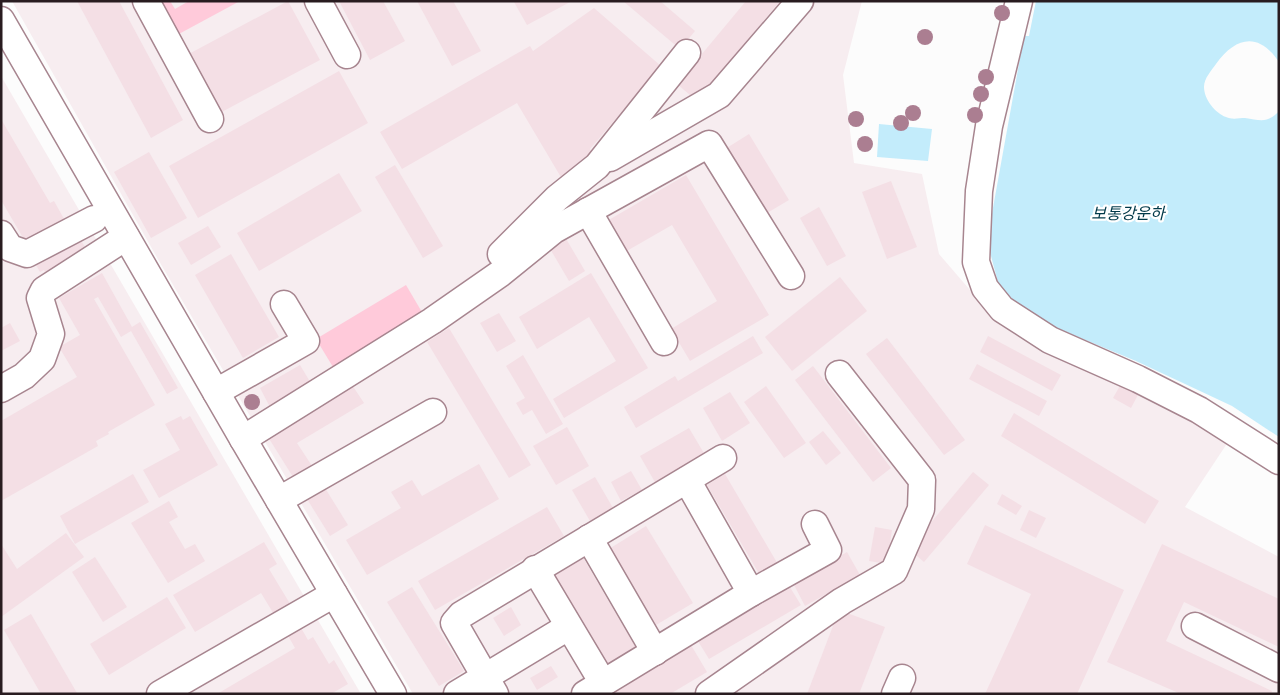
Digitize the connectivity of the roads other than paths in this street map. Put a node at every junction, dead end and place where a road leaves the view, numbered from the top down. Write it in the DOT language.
graph roads {
  1 [pos="146,1"];
  2 [pos="318,1"];
  3 [pos="800,1"];
  4 [pos="1019,1"];
  5 [pos="1,20"];
  6 [pos="687,53"];
  7 [pos="347,55"];
  8 [pos="210,119"];
  9 [pos="597,166"];
  10 [pos="588,211"];
  11 [pos="94,219"];
  12 [pos="1,234"];
  13 [pos="126,237"];
  14 [pos="790,276"];
  15 [pos="284,304"];
  16 [pos="432,321"];
  17 [pos="664,342"];
  18 [pos="839,374"];
  19 [pos="1,389"];
  20 [pos="216,392"];
  21 [pos="433,412"];
  22 [pos="243,439"];
  23 [pos="723,458"];
  24 [pos="1279,461"];
  25 [pos="687,480"];
  26 [pos="279,500"];
  27 [pos="815,524"];
  28 [pos="589,538"];
  29 [pos="535,570"];
  30 [pos="751,593"];
  31 [pos="334,594"];
  32 [pos="1194,626"];
  33 [pos="568,627"];
  34 [pos="655,652"];
  35 [pos="1279,669"];
  36 [pos="490,685"];
  37 [pos="594,688"];
  38 [pos="160,694"];
  39 [pos="393,694"];
  40 [pos="457,694"];
  41 [pos="709,694"];
  1 -- 8 [label="street"];
  2 -- 7 [label="street"];
  3 -- 9 [label="street"];
  4 -- 24 [label="street"];
  5 -- 13 [label="street"];
  6 -- 9 [label="street"];
  9 -- 16 [label="street"];
  10 -- 14 [label="street"];
  10 -- 16 [label="street"];
  10 -- 17 [label="street"];
  11 -- 12 [label="street"];
  13 -- 19 [label="street"];
  13 -- 20 [label="street"];
  15 -- 20 [label="street"];
  16 -- 22 [label="street"];
  18 -- 41 [label="street"];
  20 -- 22 [label="street"];
  21 -- 26 [label="street"];
  22 -- 26 [label="street"];
  23 -- 25 [label="street"];
  25 -- 28 [label="street"];
  25 -- 30 [label="street"];
  26 -- 31 [label="street"];
  27 -- 30 [label="street"];
  28 -- 29 [label="street"];
  28 -- 34 [label="street"];
  29 -- 33 [label="street"];
  29 -- 36 [label="street"];
  30 -- 34 [label="street"];
  31 -- 38 [label="street"];
  31 -- 39 [label="street"];
  32 -- 35 [label="street"];
  33 -- 36 [label="street"];
  33 -- 37 [label="street"];
  34 -- 37 [label="street"];
  36 -- 40 [label="street"];
}
